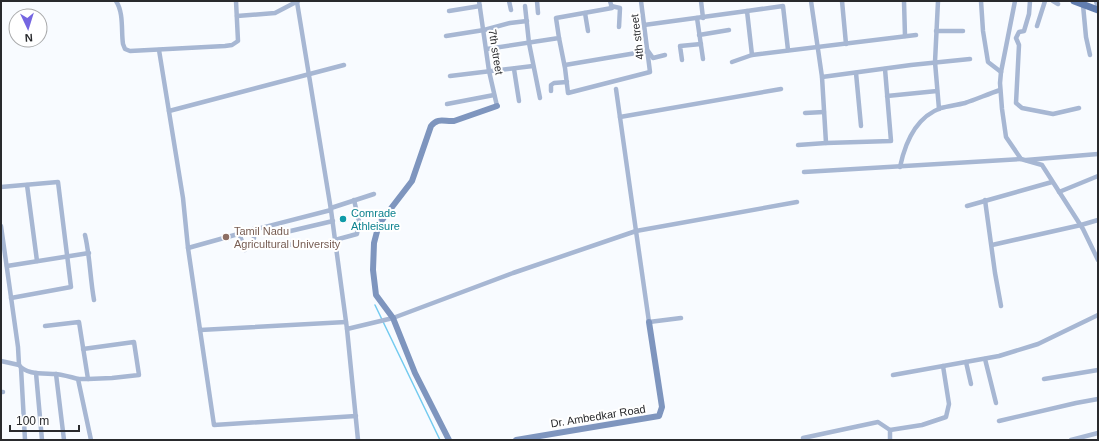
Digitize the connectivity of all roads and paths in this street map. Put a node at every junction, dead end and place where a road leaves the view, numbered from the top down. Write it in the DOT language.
graph roads {
  1 [pos="116,1"];
  2 [pos="236,1"];
  3 [pos="297,1"];
  4 [pos="509,1"];
  5 [pos="537,1"];
  6 [pos="641,1"];
  7 [pos="701,1"];
  8 [pos="811,1"];
  9 [pos="842,1"];
  10 [pos="904,1"];
  11 [pos="938,1"];
  12 [pos="981,1"];
  13 [pos="1015,1"];
  14 [pos="1030,1"];
  15 [pos="1045,1"];
  16 [pos="1053,1"];
  17 [pos="1074,1"];
  18 [pos="783,3"];
  19 [pos="1084,3"];
  20 [pos="480,4"];
  21 [pos="611,4"];
  22 [pos="1058,4"];
  23 [pos="525,6"];
  24 [pos="1097,6"];
  25 [pos="511,10"];
  26 [pos="449,11"];
  27 [pos="747,11"];
  28 [pos="538,13"];
  29 [pos="585,13"];
  30 [pos="237,16"];
  31 [pos="697,18"];
  32 [pos="703,18"];
  33 [pos="527,20"];
  34 [pos="644,24"];
  35 [pos="1037,26"];
  36 [pos="619,27"];
  37 [pos="484,30"];
  38 [pos="730,30"];
  39 [pos="588,31"];
  40 [pos="936,31"];
  41 [pos="963,31"];
  42 [pos="699,35"];
  43 [pos="916,35"];
  44 [pos="446,36"];
  45 [pos="905,36"];
  46 [pos="559,38"];
  47 [pos="529,43"];
  48 [pos="701,44"];
  49 [pos="846,44"];
  50 [pos="818,47"];
  51 [pos="487,49"];
  52 [pos="159,50"];
  53 [pos="788,50"];
  54 [pos="648,51"];
  55 [pos="665,55"];
  56 [pos="752,55"];
  57 [pos="1090,55"];
  58 [pos="703,58"];
  59 [pos="970,59"];
  60 [pos="682,60"];
  61 [pos="732,62"];
  62 [pos="935,62"];
  63 [pos="344,65"];
  64 [pos="564,65"];
  65 [pos="533,66"];
  66 [pos="514,69"];
  67 [pos="885,69"];
  68 [pos="490,71"];
  69 [pos="1001,72"];
  70 [pos="856,73"];
  71 [pos="309,74"];
  72 [pos="450,76"];
  73 [pos="822,77"];
  74 [pos="567,82"];
  75 [pos="781,89"];
  76 [pos="616,90"];
  77 [pos="1000,90"];
  78 [pos="550,91"];
  79 [pos="937,91"];
  80 [pos="494,95"];
  81 [pos="887,96"];
  82 [pos="540,98"];
  83 [pos="519,101"];
  84 [pos="447,104"];
  85 [pos="497,106"];
  86 [pos="1079,108"];
  87 [pos="939,109"];
  88 [pos="169,111"];
  89 [pos="824,112"];
  90 [pos="805,113"];
  91 [pos="620,118"];
  92 [pos="860,126"];
  93 [pos="826,143"];
  94 [pos="798,145"];
  95 [pos="1098,154"];
  96 [pos="1022,160"];
  97 [pos="900,167"];
  98 [pos="804,172"];
  99 [pos="1098,176"];
  100 [pos="1052,182"];
  101 [pos="27,185"];
  102 [pos="1,187"];
  103 [pos="1059,192"];
  104 [pos="374,194"];
  105 [pos="354,200"];
  106 [pos="985,200"];
  107 [pos="797,202"];
  108 [pos="966,206"];
  109 [pos="331,209"];
  110 [pos="333,220"];
  111 [pos="1098,220"];
  112 [pos="1081,225"];
  113 [pos="1,226"];
  114 [pos="253,229"];
  115 [pos="636,232"];
  116 [pos="239,233"];
  117 [pos="282,233"];
  118 [pos="85,234"];
  119 [pos="254,238"];
  120 [pos="336,242"];
  121 [pos="281,243"];
  122 [pos="992,245"];
  123 [pos="188,248"];
  124 [pos="245,250"];
  125 [pos="89,253"];
  126 [pos="67,256"];
  127 [pos="1098,260"];
  128 [pos="37,261"];
  129 [pos="7,266"];
  130 [pos="11,298"];
  131 [pos="94,300"];
  132 [pos="1001,306"];
  133 [pos="1098,315"];
  134 [pos="393,318"];
  135 [pos="681,318"];
  136 [pos="346,322"];
  137 [pos="649,322"];
  138 [pos="45,326"];
  139 [pos="347,329"];
  140 [pos="200,330"];
  141 [pos="83,349"];
  142 [pos="985,358"];
  143 [pos="1,361"];
  144 [pos="966,362"];
  145 [pos="943,366"];
  146 [pos="20,367"];
  147 [pos="1098,370"];
  148 [pos="36,373"];
  149 [pos="56,374"];
  150 [pos="893,376"];
  151 [pos="78,379"];
  152 [pos="88,379"];
  153 [pos="1044,379"];
  154 [pos="971,384"];
  155 [pos="1098,399"];
  156 [pos="996,403"];
  157 [pos="356,416"];
  158 [pos="999,421"];
  159 [pos="890,430"];
  160 [pos="1098,433"];
  161 [pos="803,438"];
  162 [pos="25,440"];
  163 [pos="42,440"];
  164 [pos="64,440"];
  165 [pos="91,440"];
  166 [pos="358,440"];
  167 [pos="449,440"];
  168 [pos="516,440"];
  169 [pos="890,440"];
  170 [pos="1070,440"];
  1 -- 52 [label="street"];
  2 -- 30 [label="street"];
  3 -- 30 [label="street"];
  3 -- 71 [label="street"];
  4 -- 25 [label="street"];
  5 -- 28 [label="street"];
  6 -- 34 [label="street, 4th street"];
  7 -- 32 [label="street"];
  8 -- 50 [label="street"];
  9 -- 49 [label="street"];
  10 -- 45 [label="street"];
  11 -- 40 [label="street"];
  12 -- 69 [label="street"];
  13 -- 69 [label="street"];
  14 -- 86 [label="street"];
  15 -- 35 [label="street"];
  16 -- 22 [label="street"];
  17 -- 19 [label="main road"];
  18 -- 27 [label="street"];
  18 -- 53 [label="street"];
  19 -- 24 [label="main road"];
  19 -- 57 [label="street"];
  20 -- 26 [label="street"];
  20 -- 37 [label="street, 7th street"];
  21 -- 29 [label="street"];
  21 -- 36 [label="street"];
  23 -- 33 [label="street"];
  27 -- 32 [label="street"];
  27 -- 56 [label="street"];
  29 -- 39 [label="street"];
  29 -- 46 [label="street"];
  30 -- 52 [label="street"];
  31 -- 32 [label="street"];
  31 -- 34 [label="street"];
  31 -- 42 [label="street"];
  33 -- 37 [label="street"];
  33 -- 47 [label="street"];
  34 -- 54 [label="street, 4th street"];
  37 -- 44 [label="street"];
  37 -- 51 [label="street, 7th street"];
  38 -- 42 [label="street"];
  40 -- 41 [label="street"];
  40 -- 62 [label="street"];
  42 -- 48 [label="street"];
  43 -- 45 [label="street"];
  45 -- 49 [label="street"];
  46 -- 47 [label="street"];
  46 -- 64 [label="street"];
  47 -- 51 [label="street"];
  47 -- 65 [label="street"];
  48 -- 58 [label="street"];
  48 -- 60 [label="street"];
  49 -- 50 [label="street"];
  50 -- 53 [label="street"];
  50 -- 73 [label="street"];
  51 -- 68 [label="street, 7th street"];
  52 -- 88 [label="street"];
  53 -- 56 [label="street"];
  54 -- 55 [label="street"];
  54 -- 64 [label="street"];
  54 -- 74 [label="street, 4th street"];
  56 -- 61 [label="street"];
  59 -- 62 [label="street"];
  62 -- 67 [label="street"];
  62 -- 79 [label="street"];
  63 -- 71 [label="street"];
  64 -- 74 [label="street"];
  65 -- 66 [label="street"];
  65 -- 82 [label="street"];
  66 -- 68 [label="street"];
  66 -- 83 [label="street"];
  67 -- 70 [label="street"];
  67 -- 81 [label="street"];
  68 -- 72 [label="street"];
  68 -- 80 [label="street, 7th street"];
  69 -- 77 [label="street"];
  70 -- 73 [label="street"];
  70 -- 92 [label="street"];
  71 -- 88 [label="street"];
  71 -- 109 [label="street"];
  73 -- 89 [label="street"];
  74 -- 78 [label="street"];
  75 -- 91 [label="street"];
  76 -- 91 [label="street"];
  77 -- 87 [label="street"];
  77 -- 96 [label="street"];
  79 -- 81 [label="street"];
  79 -- 87 [label="street"];
  80 -- 84 [label="street"];
  80 -- 85 [label="street, 7th street"];
  81 -- 93 [label="street"];
  85 -- 134 [label="street"];
  87 -- 97 [label="street"];
  88 -- 123 [label="street"];
  89 -- 90 [label="street"];
  89 -- 93 [label="street"];
  91 -- 115 [label="street"];
  93 -- 94 [label="street"];
  95 -- 96 [label="street"];
  96 -- 97 [label="street"];
  96 -- 100 [label="street"];
  97 -- 98 [label="street"];
  99 -- 103 [label="street"];
  100 -- 103 [label="street"];
  100 -- 106 [label="street"];
  101 -- 102 [label="street"];
  101 -- 126 [label="street"];
  101 -- 128 [label="street"];
  103 -- 112 [label="street"];
  104 -- 105 [label="street"];
  105 -- 109 [label="street"];
  105 -- 120 [label="street"];
  106 -- 108 [label="street"];
  106 -- 122 [label="street"];
  107 -- 115 [label="street"];
  109 -- 110 [label="street"];
  109 -- 114 [label="street"];
  110 -- 117 [label="street"];
  110 -- 120 [label="street"];
  111 -- 112 [label="street"];
  112 -- 122 [label="street"];
  112 -- 127 [label="street"];
  113 -- 129 [label="street"];
  114 -- 116 [label="street"];
  114 -- 119 [label="street"];
  115 -- 134 [label="street"];
  115 -- 137 [label="street"];
  116 -- 123 [label="street"];
  116 -- 124 [label="street"];
  118 -- 125 [label="street"];
  120 -- 121 [label="street"];
  120 -- 136 [label="street"];
  122 -- 132 [label="street"];
  123 -- 140 [label="street"];
  125 -- 126 [label="street"];
  125 -- 131 [label="street"];
  126 -- 128 [label="street"];
  126 -- 130 [label="street"];
  128 -- 129 [label="street"];
  129 -- 130 [label="street"];
  130 -- 146 [label="street"];
  133 -- 142 [label="street"];
  134 -- 139 [label="street"];
  134 -- 167 [label="street"];
  135 -- 137 [label="street"];
  136 -- 139 [label="street"];
  136 -- 140 [label="street"];
  137 -- 168 [label="street, Dr. Ambedkar Road"];
  138 -- 141 [label="street"];
  139 -- 157 [label="street"];
  140 -- 157 [label="street"];
  141 -- 152 [label="street"];
  141 -- 152 [label="street"];
  142 -- 144 [label="street"];
  142 -- 156 [label="street"];
  143 -- 146 [label="street"];
  144 -- 145 [label="street"];
  144 -- 154 [label="street"];
  145 -- 150 [label="street"];
  145 -- 159 [label="street"];
  146 -- 148 [label="street"];
  146 -- 162 [label="street"];
  147 -- 153 [label="street"];
  148 -- 149 [label="street"];
  148 -- 163 [label="street"];
  149 -- 151 [label="street"];
  149 -- 164 [label="street"];
  151 -- 152 [label="street"];
  151 -- 165 [label="street"];
  155 -- 158 [label="street"];
  157 -- 166 [label="street"];
  159 -- 161 [label="street"];
  159 -- 169 [label="street"];
  160 -- 170 [label="street"];
}
